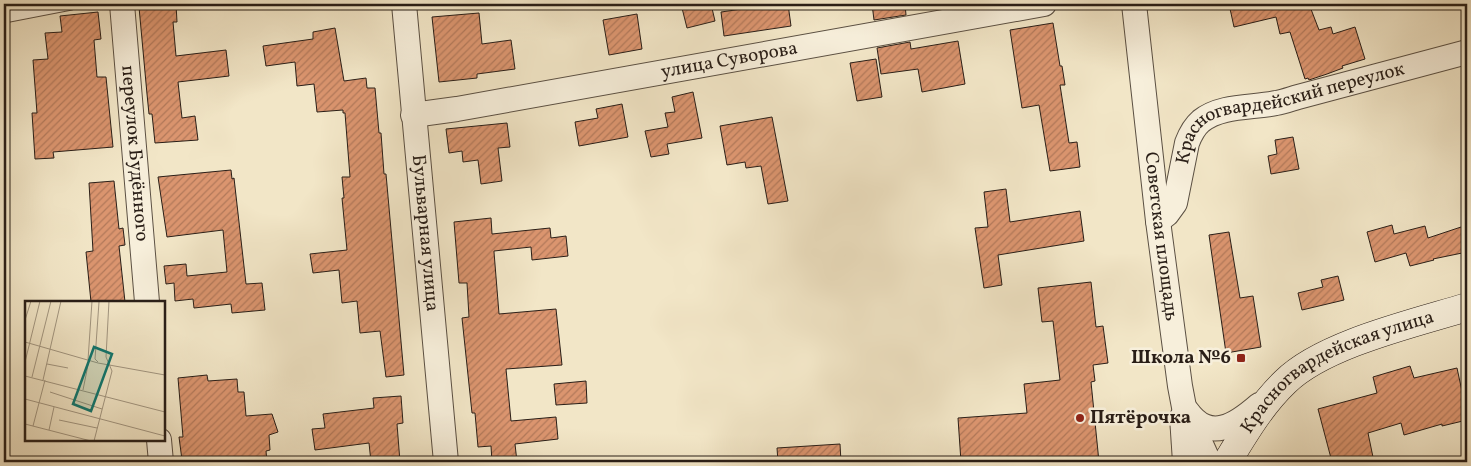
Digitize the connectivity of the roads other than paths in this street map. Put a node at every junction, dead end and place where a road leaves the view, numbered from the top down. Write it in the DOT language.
graph roads {
  1 [pos="71,4"];
  2 [pos="122,4"];
  3 [pos="404,4"];
  4 [pos="1044,4"];
  5 [pos="1134,4"];
  6 [pos="4,17"];
  7 [pos="1467,52"];
  8 [pos="414,115"];
  9 [pos="1158,221"];
  10 [pos="148,301"];
  11 [pos="1467,307"];
  12 [pos="1182,397"];
  13 [pos="1270,397"];
  14 [pos="159,441"];
  15 [pos="161,462"];
  16 [pos="446,462"];
  17 [pos="1185,462"];
  18 [pos="1209,462"];
  19 [pos="1227,462"];
  20 [pos="1245,462"];
  1 -- 6 [label="lane"];
  2 -- 10 [label="street, переулок Будённого"];
  3 -- 8 [label="street, Бульварная улица"];
  4 -- 8 [label="street, улица Суворова"];
  5 -- 9 [label="street, Советская площадь"];
  7 -- 9 [label="street, Красногвардейский переулок"];
  8 -- 16 [label="street, Бульварная улица"];
  9 -- 12 [label="street, Советская площадь"];
  11 -- 13 [label="street, Красногвардейская улица"];
  12 -- 13 [label="street"];
  12 -- 17 [label="street"];
  12 -- 18 [label="street, Советская площадь"];
  13 -- 19 [label="street, Красногвардейская улица"];
  13 -- 20 [label="street"];
  14 -- 15 [label="street"];
}
